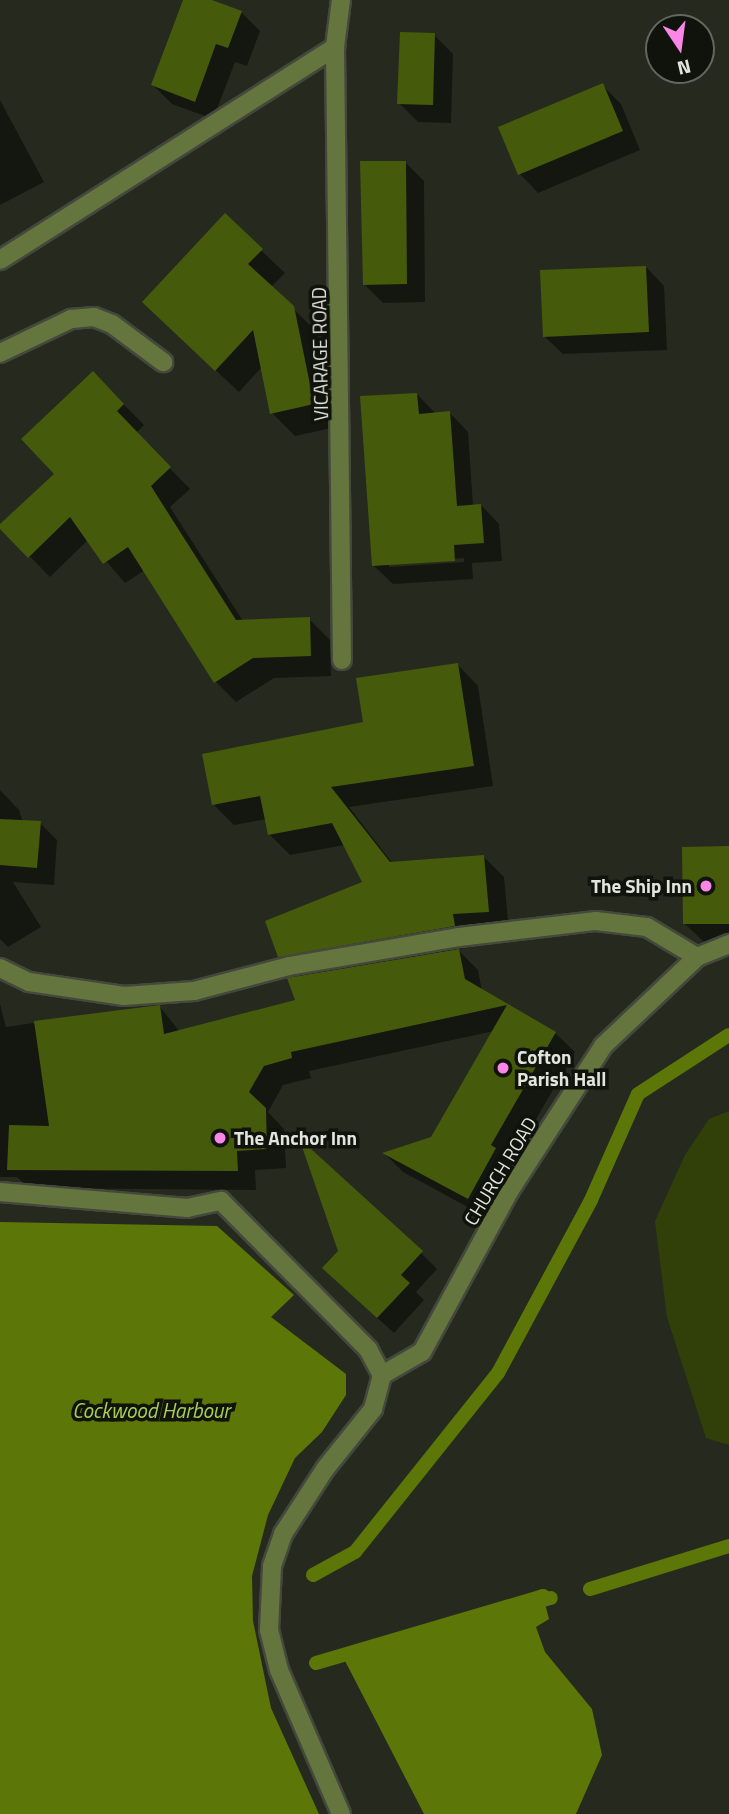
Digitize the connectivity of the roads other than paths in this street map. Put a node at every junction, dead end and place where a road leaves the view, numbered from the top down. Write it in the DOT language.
graph roads {
  1 [pos="341,0"];
  2 [pos="335,47"];
  3 [pos="0,260"];
  4 [pos="0,352"];
  5 [pos="163,362"];
  6 [pos="342,660"];
  7 [pos="729,944"];
  8 [pos="697,957"];
  9 [pos="0,968"];
  10 [pos="0,1192"];
  11 [pos="382,1375"];
  12 [pos="341,1814"];
  1 -- 2 [label="street, VICARAGE ROAD"];
  2 -- 3 [label="street"];
  2 -- 6 [label="street, VICARAGE ROAD"];
  4 -- 5 [label="street"];
  7 -- 8 [label="street, CHURCH ROAD"];
  8 -- 9 [label="street"];
  8 -- 11 [label="street, CHURCH ROAD"];
  10 -- 11 [label="street"];
  11 -- 12 [label="street"];
}
